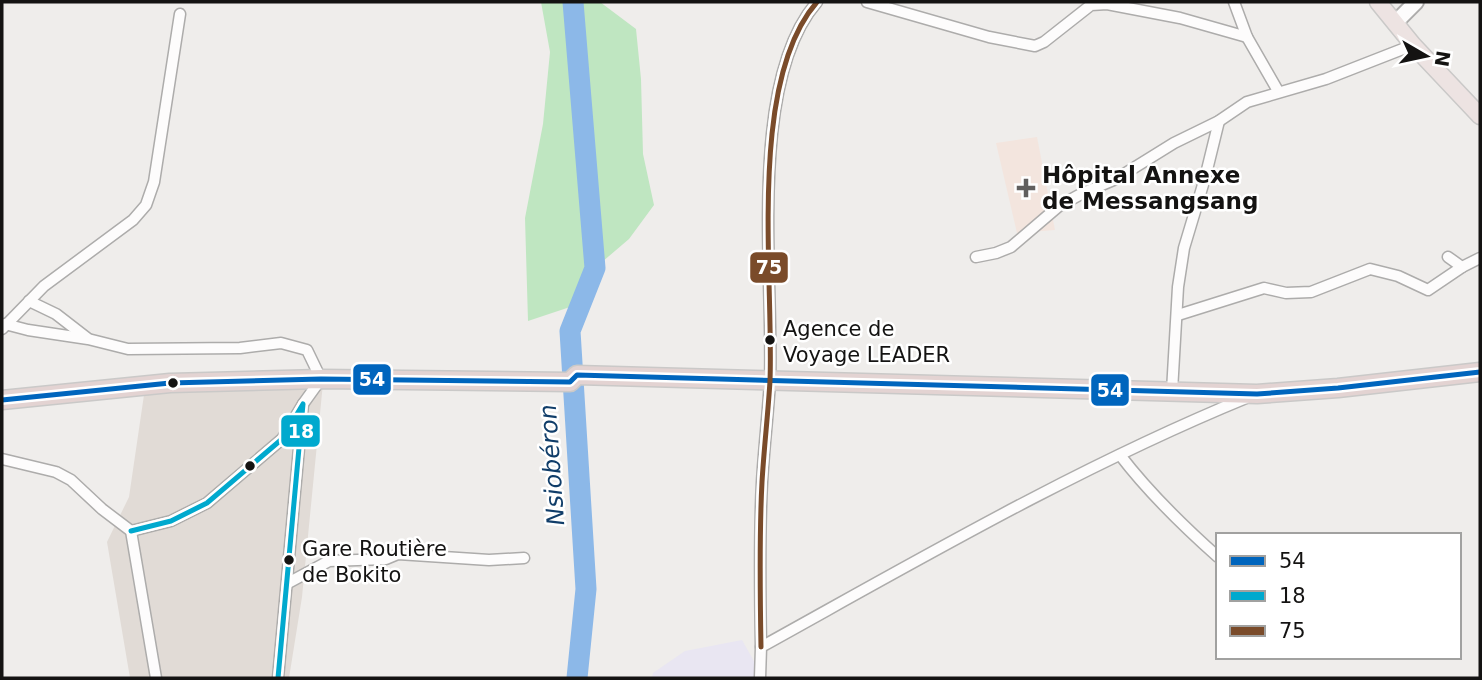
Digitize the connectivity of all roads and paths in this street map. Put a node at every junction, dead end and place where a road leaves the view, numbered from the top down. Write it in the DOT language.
graph roads {
  1 [pos="817,2"];
  2 [pos="867,2"];
  3 [pos="1234,2"];
  4 [pos="1378,2"];
  5 [pos="1416,2"];
  6 [pos="1090,4"];
  7 [pos="180,14"];
  8 [pos="1395,23"];
  9 [pos="1247,37"];
  10 [pos="1413,45"];
  11 [pos="1278,91"];
  12 [pos="1480,117"];
  13 [pos="1219,121"];
  14 [pos="976,257"];
  15 [pos="1448,257"];
  16 [pos="1480,258"];
  17 [pos="1462,267"];
  18 [pos="29,301"];
  19 [pos="1178,315"];
  20 [pos="4,325"];
  21 [pos="88,339"];
  22 [pos="1480,372"];
  23 [pos="321,379"];
  24 [pos="769,381"];
  25 [pos="1172,391"];
  26 [pos="1257,394"];
  27 [pos="2,400"];
  28 [pos="303,404"];
  29 [pos="1120,455"];
  30 [pos="2,459"];
  31 [pos="131,531"];
  32 [pos="1216,555"];
  33 [pos="524,558"];
  34 [pos="288,583"];
  35 [pos="761,647"];
  36 [pos="156,678"];
  37 [pos="278,678"];
  38 [pos="760,678"];
  1 -- 24 [label="street"];
  2 -- 6 [label="street"];
  3 -- 9 [label="street"];
  4 -- 8 [label="main road"];
  5 -- 8 [label="street"];
  6 -- 9 [label="street"];
  7 -- 18 [label="street"];
  8 -- 10 [label="main road"];
  9 -- 11 [label="street"];
  10 -- 11 [label="street"];
  10 -- 12 [label="main road"];
  11 -- 13 [label="street"];
  13 -- 14 [label="street"];
  13 -- 19 [label="street"];
  15 -- 17 [label="street"];
  16 -- 17 [label="street"];
  17 -- 19 [label="street"];
  18 -- 20 [label="street"];
  18 -- 21 [label="street"];
  19 -- 25 [label="street"];
  20 -- 21 [label="street"];
  21 -- 23 [label="street"];
  22 -- 26 [label="highway"];
  23 -- 24 [label="highway"];
  23 -- 27 [label="highway"];
  23 -- 28 [label="street"];
  24 -- 25 [label="highway"];
  24 -- 35 [label="street"];
  25 -- 26 [label="highway"];
  26 -- 29 [label="street"];
  28 -- 31 [label="street"];
  28 -- 34 [label="street"];
  29 -- 32 [label="street"];
  29 -- 35 [label="street"];
  30 -- 31 [label="street"];
  31 -- 36 [label="street"];
  33 -- 34 [label="street"];
  34 -- 37 [label="street"];
  35 -- 38 [label="street"];
}
